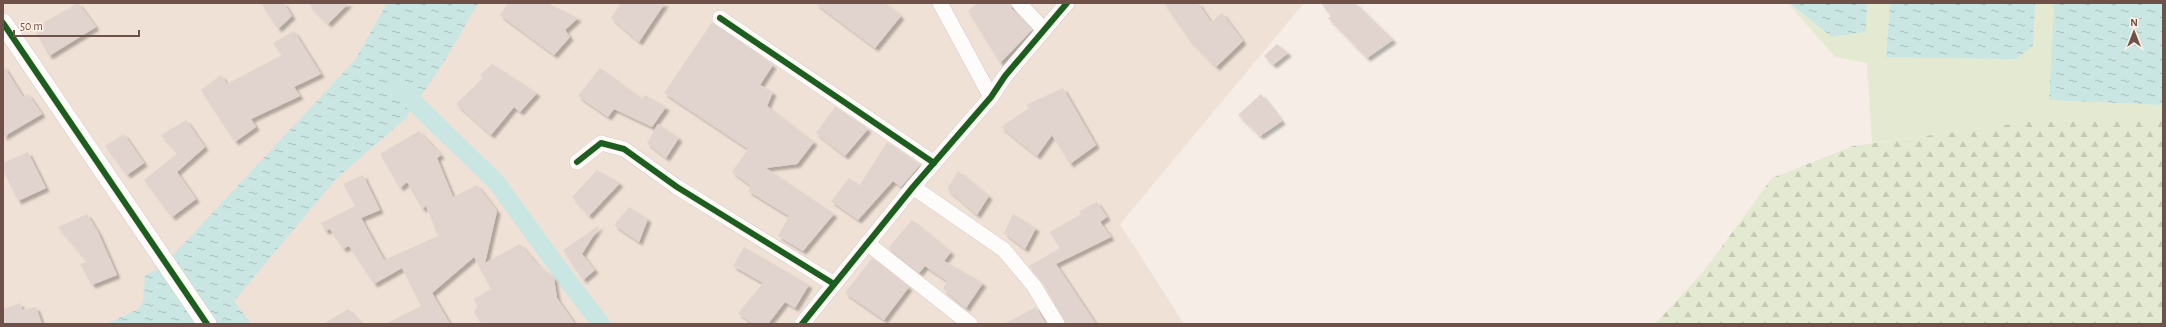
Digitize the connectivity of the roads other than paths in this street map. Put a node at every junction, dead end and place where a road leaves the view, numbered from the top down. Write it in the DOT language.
graph roads {
  1 [pos="940,3"];
  2 [pos="1019,3"];
  3 [pos="1067,3"];
  4 [pos="720,18"];
  5 [pos="3,23"];
  6 [pos="1044,30"];
  7 [pos="991,97"];
  8 [pos="577,162"];
  9 [pos="934,163"];
  10 [pos="913,187"];
  11 [pos="867,243"];
  12 [pos="834,284"];
  13 [pos="207,324"];
  14 [pos="802,324"];
  15 [pos="970,324"];
  16 [pos="1057,324"];
  1 -- 7 [label="street"];
  2 -- 6 [label="street"];
  3 -- 6 [label="street"];
  4 -- 9 [label="street"];
  5 -- 13 [label="street"];
  6 -- 7 [label="street"];
  7 -- 9 [label="street"];
  8 -- 12 [label="street"];
  9 -- 10 [label="street"];
  10 -- 11 [label="street"];
  10 -- 16 [label="street"];
  11 -- 12 [label="street"];
  11 -- 15 [label="street"];
  12 -- 14 [label="street"];
}
